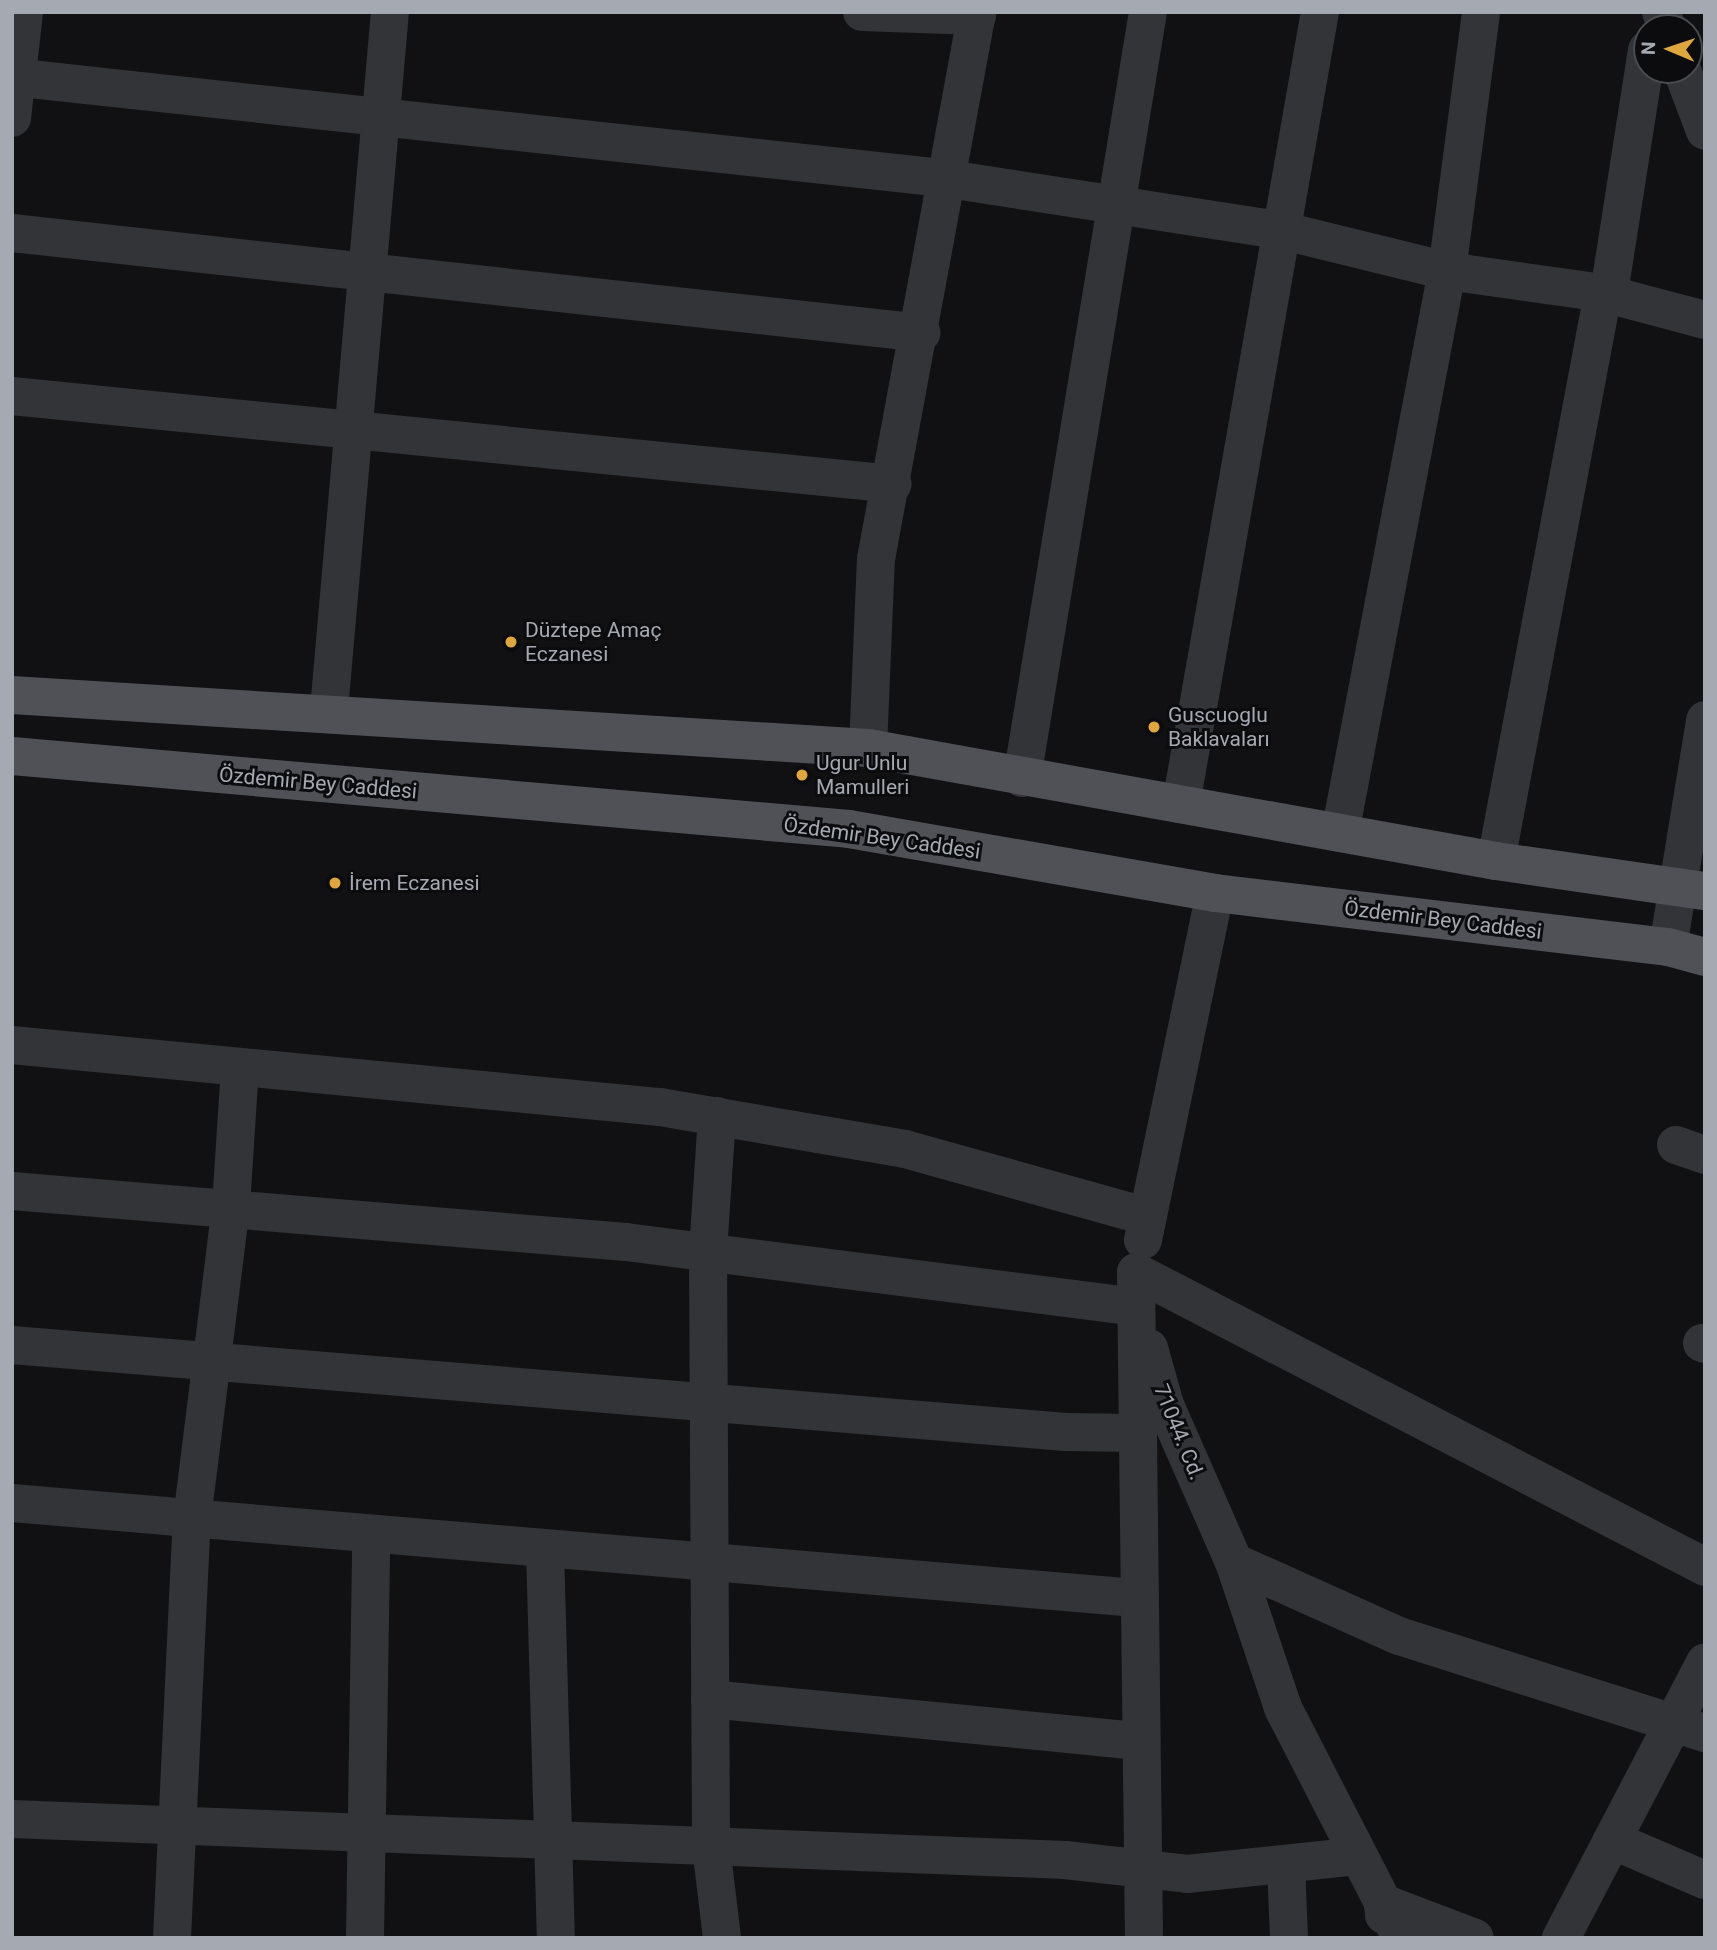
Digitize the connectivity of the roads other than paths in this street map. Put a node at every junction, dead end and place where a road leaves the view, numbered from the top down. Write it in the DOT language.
graph roads {
  1 [pos="24,12"];
  2 [pos="390,12"];
  3 [pos="862,12"];
  4 [pos="1148,12"];
  5 [pos="1320,12"];
  6 [pos="1481,12"];
  7 [pos="977,14"];
  8 [pos="16,77"];
  9 [pos="1642,84"];
  10 [pos="1687,84"];
  11 [pos="381,115"];
  12 [pos="12,118"];
  13 [pos="1705,131"];
  14 [pos="942,178"];
  15 [pos="1114,207"];
  16 [pos="1284,231"];
  17 [pos="12,233"];
  18 [pos="1447,271"];
  19 [pos="368,275"];
  20 [pos="1603,293"];
  21 [pos="1705,320"];
  22 [pos="922,333"];
  23 [pos="12,396"];
  24 [pos="354,434"];
  25 [pos="893,484"];
  26 [pos="12,695"];
  27 [pos="329,710"];
  28 [pos="1705,720"];
  29 [pos="867,748"];
  30 [pos="12,756"];
  31 [pos="1022,778"];
  32 [pos="1181,804"];
  33 [pos="1340,833"];
  34 [pos="1496,861"];
  35 [pos="1689,889"];
  36 [pos="1215,893"];
  37 [pos="1668,947"];
  38 [pos="1705,957"];
  39 [pos="12,1045"];
  40 [pos="240,1068"];
  41 [pos="717,1116"];
  42 [pos="12,1191"];
  43 [pos="231,1206"];
  44 [pos="1148,1217"];
  45 [pos="708,1253"];
  46 [pos="1136,1289"];
  47 [pos="12,1346"];
  48 [pos="209,1362"];
  49 [pos="709,1399"];
  50 [pos="1136,1433"];
  51 [pos="12,1503"];
  52 [pos="192,1518"];
  53 [pos="371,1534"];
  54 [pos="545,1549"];
  55 [pos="1234,1562"];
  56 [pos="710,1564"];
  57 [pos="1705,1567"];
  58 [pos="1136,1598"];
  59 [pos="1705,1662"];
  60 [pos="710,1699"];
  61 [pos="1689,1727"];
  62 [pos="1139,1741"];
  63 [pos="12,1819"];
  64 [pos="177,1826"];
  65 [pos="364,1833"];
  66 [pos="556,1840"];
  67 [pos="1612,1840"];
  68 [pos="711,1846"];
  69 [pos="1357,1856"];
  70 [pos="1286,1864"];
  71 [pos="1140,1869"];
  72 [pos="1705,1880"];
  73 [pos="1384,1920"];
  74 [pos="172,1938"];
  75 [pos="365,1938"];
  76 [pos="556,1938"];
  77 [pos="722,1938"];
  78 [pos="1144,1938"];
  79 [pos="1289,1938"];
  80 [pos="1401,1938"];
  81 [pos="1475,1938"];
  82 [pos="1561,1938"];
  1 -- 8 [label="street"];
  2 -- 11 [label="street"];
  3 -- 7 [label="street"];
  4 -- 15 [label="street"];
  5 -- 16 [label="street"];
  6 -- 18 [label="street"];
  7 -- 14 [label="street"];
  8 -- 11 [label="street"];
  8 -- 12 [label="street"];
  9 -- 20 [label="street"];
  10 -- 13 [label="street"];
  11 -- 14 [label="street"];
  11 -- 19 [label="street"];
  14 -- 15 [label="street"];
  14 -- 22 [label="street"];
  15 -- 16 [label="street"];
  15 -- 31 [label="street"];
  16 -- 18 [label="street"];
  16 -- 32 [label="street"];
  17 -- 19 [label="street"];
  18 -- 20 [label="street"];
  18 -- 33 [label="street"];
  19 -- 22 [label="street"];
  19 -- 24 [label="street"];
  20 -- 21 [label="street"];
  20 -- 34 [label="street"];
  22 -- 25 [label="street"];
  23 -- 24 [label="street"];
  24 -- 25 [label="street"];
  24 -- 27 [label="street"];
  25 -- 29 [label="street"];
  26 -- 27 [label="main road"];
  27 -- 29 [label="main road"];
  28 -- 35 [label="street"];
  29 -- 31 [label="main road"];
  30 -- 36 [label="main road, Özdemir Bey Caddesi"];
  31 -- 32 [label="main road"];
  32 -- 33 [label="main road"];
  33 -- 34 [label="main road"];
  34 -- 35 [label="main road"];
  35 -- 37 [label="street"];
  36 -- 37 [label="main road, Özdemir Bey Caddesi"];
  36 -- 44 [label="street, 71044. Cd."];
  37 -- 38 [label="main road, Özdemir Bey Caddesi"];
  39 -- 40 [label="street"];
  40 -- 41 [label="street"];
  40 -- 43 [label="street"];
  41 -- 44 [label="street"];
  41 -- 45 [label="street"];
  42 -- 43 [label="street"];
  43 -- 45 [label="street"];
  43 -- 48 [label="street"];
  44 -- 46 [label="street, 71044. Cd."];
  45 -- 46 [label="street"];
  45 -- 49 [label="street"];
  46 -- 50 [label="street"];
  46 -- 55 [label="street, 71044. Cd."];
  46 -- 57 [label="street"];
  47 -- 48 [label="street"];
  48 -- 49 [label="street"];
  48 -- 52 [label="street"];
  49 -- 50 [label="street"];
  49 -- 56 [label="street"];
  50 -- 58 [label="street"];
  51 -- 52 [label="street"];
  52 -- 53 [label="street"];
  52 -- 64 [label="street"];
  53 -- 54 [label="street"];
  53 -- 65 [label="street"];
  54 -- 56 [label="street"];
  54 -- 66 [label="street"];
  55 -- 61 [label="street"];
  55 -- 69 [label="street, 71044. Cd."];
  56 -- 58 [label="street"];
  56 -- 60 [label="street"];
  58 -- 62 [label="street"];
  59 -- 61 [label="street"];
  60 -- 62 [label="street"];
  60 -- 68 [label="street"];
  61 -- 67 [label="street"];
  62 -- 71 [label="street"];
  63 -- 64 [label="street"];
  64 -- 65 [label="street"];
  64 -- 74 [label="street"];
  65 -- 66 [label="street"];
  65 -- 75 [label="street"];
  66 -- 68 [label="street"];
  66 -- 76 [label="street"];
  67 -- 72 [label="street"];
  67 -- 82 [label="street"];
  68 -- 71 [label="street"];
  68 -- 77 [label="street"];
  69 -- 70 [label="street"];
  69 -- 73 [label="street, 71044. Cd."];
  70 -- 71 [label="street"];
  70 -- 79 [label="street"];
  71 -- 78 [label="street"];
  73 -- 80 [label="street, 71044. Cd."];
  73 -- 81 [label="street"];
}
